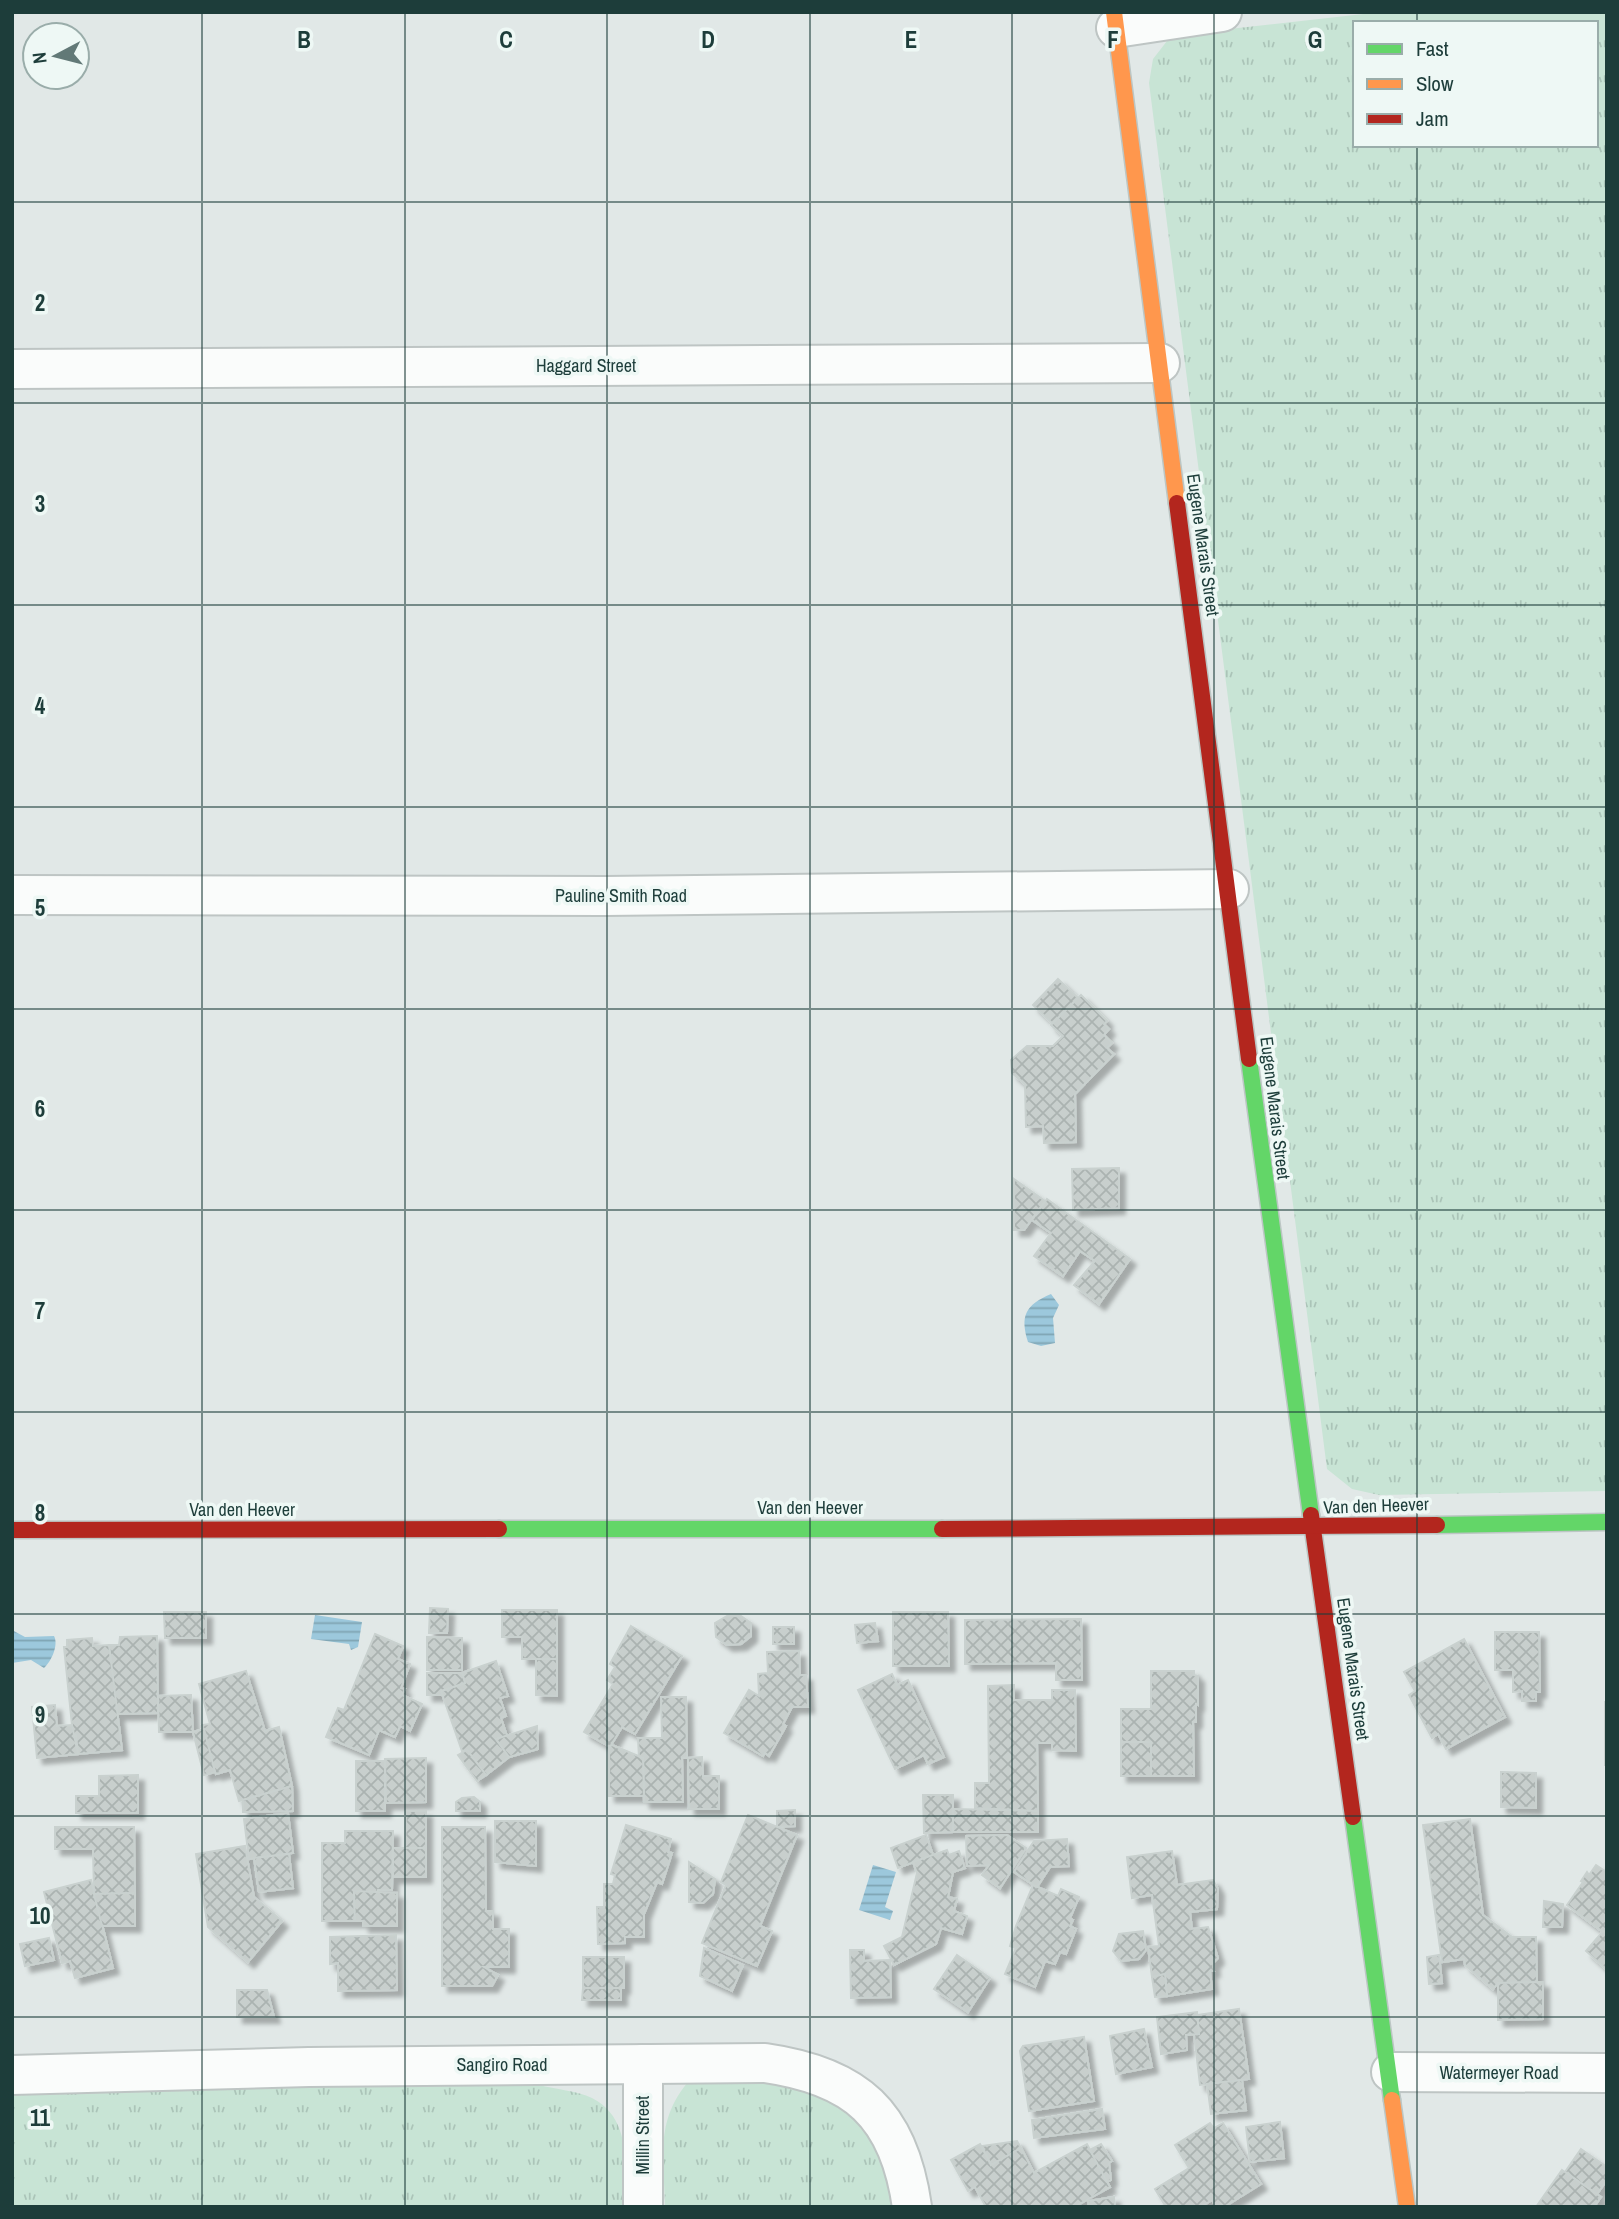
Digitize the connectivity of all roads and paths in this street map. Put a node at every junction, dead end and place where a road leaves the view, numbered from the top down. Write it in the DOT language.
graph roads {
  1 [pos="1222,12"];
  2 [pos="1115,20"];
  3 [pos="1160,363"];
  4 [pos="12,369"];
  5 [pos="1229,889"];
  6 [pos="12,895"];
  7 [pos="1607,1522"];
  8 [pos="1314,1528"];
  9 [pos="12,1530"];
  10 [pos="643,2064"];
  11 [pos="1391,2072"];
  12 [pos="1607,2073"];
  13 [pos="12,2074"];
  14 [pos="643,2207"];
  15 [pos="912,2207"];
  16 [pos="1407,2207"];
  1 -- 2 [label="street"];
  2 -- 3 [label="street, Eugene Marais Street"];
  3 -- 4 [label="street, Haggard Street"];
  3 -- 5 [label="street, Eugene Marais Street"];
  5 -- 6 [label="street, Pauline Smith Road"];
  5 -- 8 [label="street, Eugene Marais Street"];
  7 -- 8 [label="street, Van den Heever"];
  8 -- 9 [label="street, Van den Heever"];
  8 -- 11 [label="street, Eugene Marais Street"];
  10 -- 13 [label="street, Sangiro Road"];
  10 -- 14 [label="street, Millin Street"];
  10 -- 15 [label="street, Sangiro Road"];
  11 -- 12 [label="street, Watermeyer Road"];
  11 -- 16 [label="street, Eugene Marais Street"];
}
